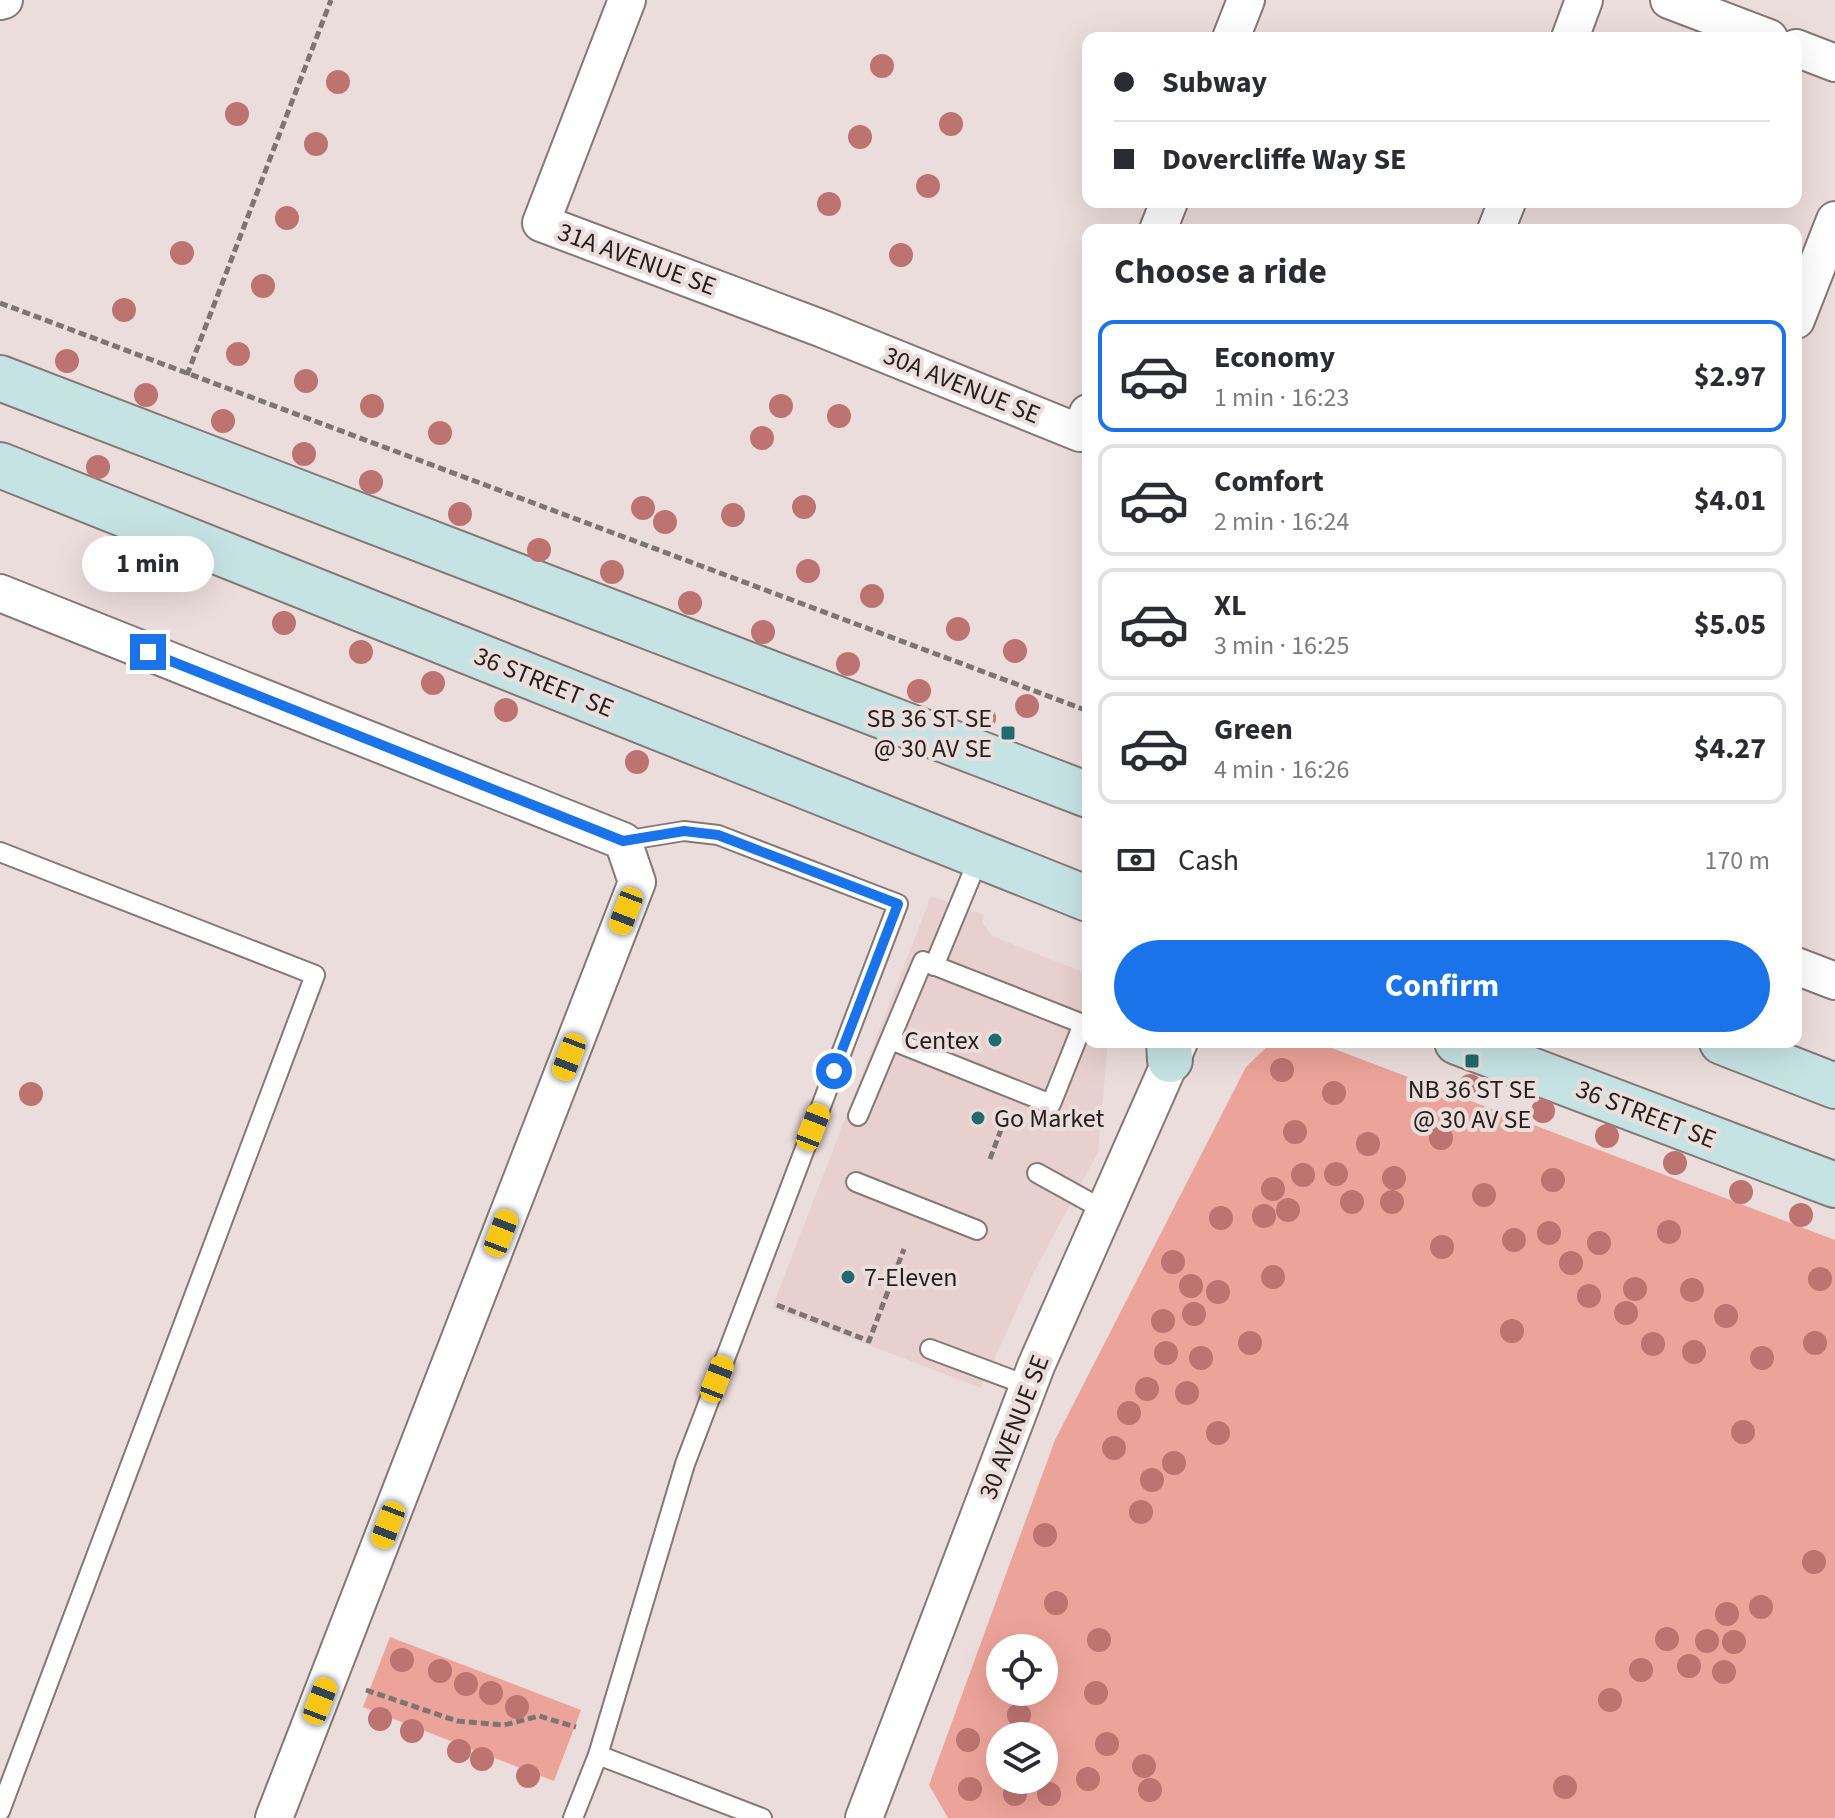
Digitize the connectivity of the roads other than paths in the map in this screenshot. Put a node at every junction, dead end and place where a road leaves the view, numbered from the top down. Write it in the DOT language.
graph roads {
  1 [pos="627,0"];
  2 [pos="1246,0"];
  3 [pos="1584,0"];
  4 [pos="1669,0"];
  5 [pos="1233,32"];
  6 [pos="1572,32"];
  7 [pos="1753,32"];
  8 [pos="1802,50"];
  9 [pos="1835,63"];
  10 [pos="1835,220"];
  11 [pos="1802,305"];
  12 [pos="823,329"];
  13 [pos="0,378"];
  14 [pos="1082,428"];
  15 [pos="0,465"];
  16 [pos="0,593"];
  17 [pos="1082,793"];
  18 [pos="623,841"];
  19 [pos="0,852"];
  20 [pos="980,855"];
  21 [pos="1081,899"];
  22 [pos="934,966"];
  23 [pos="1802,968"];
  24 [pos="1835,981"];
  25 [pos="1082,1024"];
  26 [pos="1082,1026"];
  27 [pos="893,1041"];
  28 [pos="1172,1048"];
  29 [pos="1473,1048"];
  30 [pos="1737,1048"];
  31 [pos="1835,1086"];
  32 [pos="858,1116"];
  33 [pos="1037,1173"];
  34 [pos="856,1182"];
  35 [pos="1835,1185"];
  36 [pos="1104,1210"];
  37 [pos="977,1230"];
  38 [pos="930,1349"];
  39 [pos="1029,1386"];
  40 [pos="600,1746"];
  41 [pos="0,1811"];
  42 [pos="274,1818"];
  43 [pos="573,1818"];
  44 [pos="762,1818"];
  45 [pos="864,1818"];
  1 -- 12 [label="street, 31A AVENUE SE"];
  2 -- 5 [label="street"];
  3 -- 6 [label="street"];
  4 -- 7 [label="street"];
  8 -- 9 [label="street"];
  10 -- 11 [label="street"];
  12 -- 14 [label="street, 30A AVENUE SE"];
  13 -- 17 [label="main road"];
  15 -- 20 [label="main road, 36 STREET SE"];
  16 -- 18 [label="street"];
  18 -- 40 [label="lane"];
  18 -- 42 [label="street"];
  19 -- 41 [label="lane"];
  20 -- 21 [label="main road, 36 STREET SE"];
  20 -- 22 [label="lane"];
  22 -- 25 [label="lane"];
  22 -- 27 [label="lane"];
  23 -- 24 [label="street"];
  26 -- 27 [label="lane"];
  27 -- 32 [label="lane"];
  28 -- 36 [label="street, 30 AVENUE SE"];
  29 -- 35 [label="main road, 36 STREET SE"];
  30 -- 31 [label="main road"];
  33 -- 36 [label="lane"];
  34 -- 37 [label="lane"];
  36 -- 39 [label="street, 30 AVENUE SE"];
  38 -- 39 [label="lane"];
  39 -- 45 [label="street, 30 AVENUE SE"];
  40 -- 43 [label="lane"];
  40 -- 44 [label="lane"];
}
